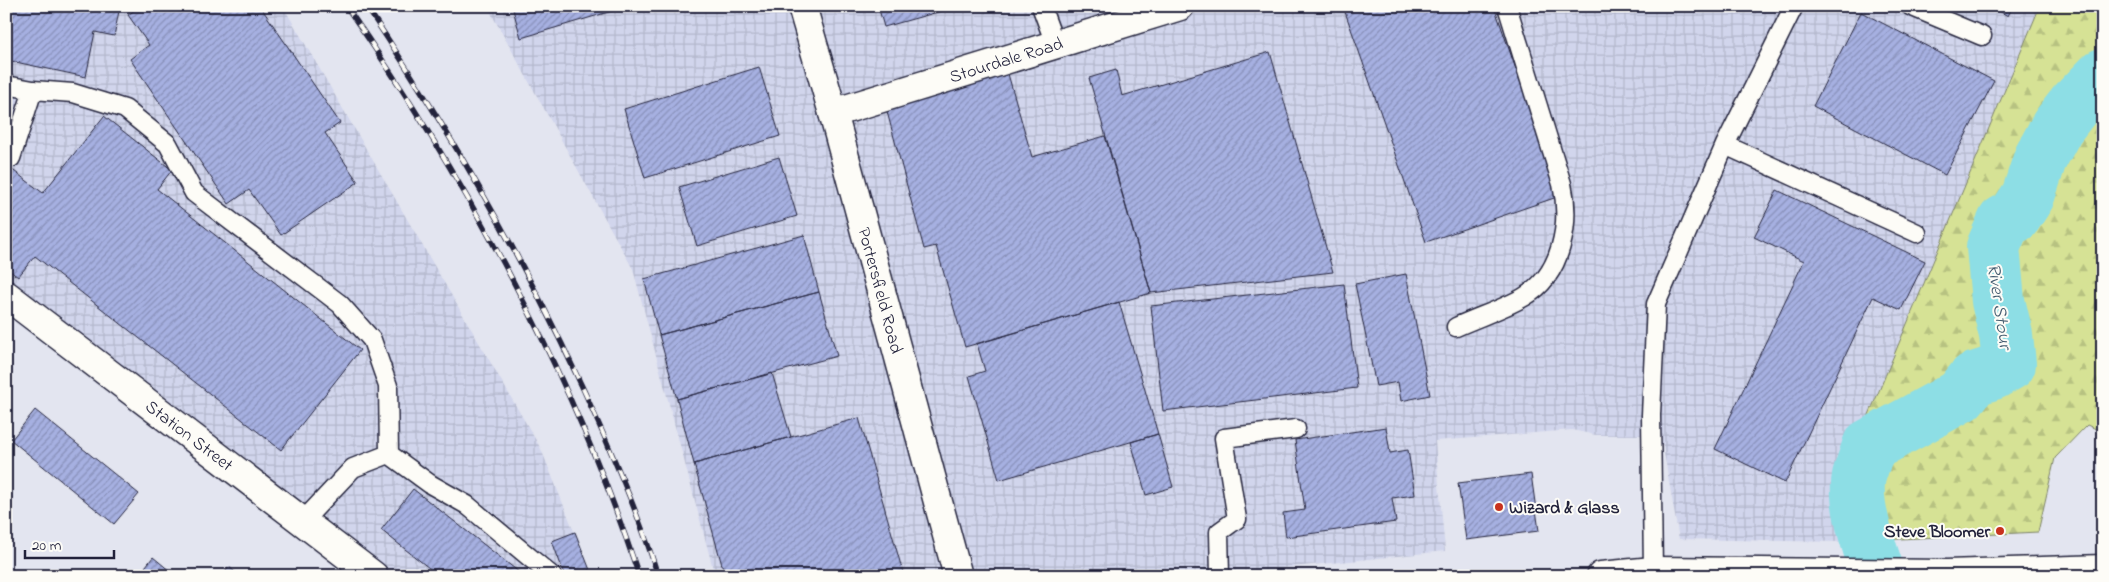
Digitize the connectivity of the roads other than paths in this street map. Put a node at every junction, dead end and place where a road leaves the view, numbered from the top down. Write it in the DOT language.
graph roads {
  1 [pos="802,6"];
  2 [pos="1041,6"];
  3 [pos="1180,6"];
  4 [pos="1507,6"];
  5 [pos="1794,6"];
  6 [pos="1910,6"];
  7 [pos="1982,36"];
  8 [pos="1055,44"];
  9 [pos="6,85"];
  10 [pos="33,90"];
  11 [pos="833,113"];
  12 [pos="1725,145"];
  13 [pos="11,158"];
  14 [pos="1917,234"];
  15 [pos="6,295"];
  16 [pos="1456,327"];
  17 [pos="1296,429"];
  18 [pos="389,454"];
  19 [pos="303,522"];
  20 [pos="1652,571"];
  21 [pos="2086,572"];
  22 [pos="374,576"];
  23 [pos="552,576"];
  24 [pos="958,576"];
  25 [pos="1220,576"];
  26 [pos="1601,576"];
  1 -- 11 [label="street, Portersfield Road"];
  2 -- 8 [label="lane"];
  3 -- 8 [label="street, Stourdale Road"];
  4 -- 16 [label="lane"];
  5 -- 12 [label="lane"];
  6 -- 7 [label="lane"];
  8 -- 11 [label="street, Stourdale Road"];
  9 -- 10 [label="lane"];
  10 -- 13 [label="lane"];
  10 -- 18 [label="lane"];
  11 -- 24 [label="street, Portersfield Road"];
  12 -- 14 [label="lane"];
  12 -- 20 [label="lane"];
  15 -- 19 [label="street, Station Street"];
  17 -- 25 [label="lane"];
  18 -- 19 [label="lane"];
  18 -- 23 [label="lane"];
  19 -- 22 [label="street, Station Street"];
  20 -- 21 [label="street"];
  20 -- 26 [label="street"];
}
